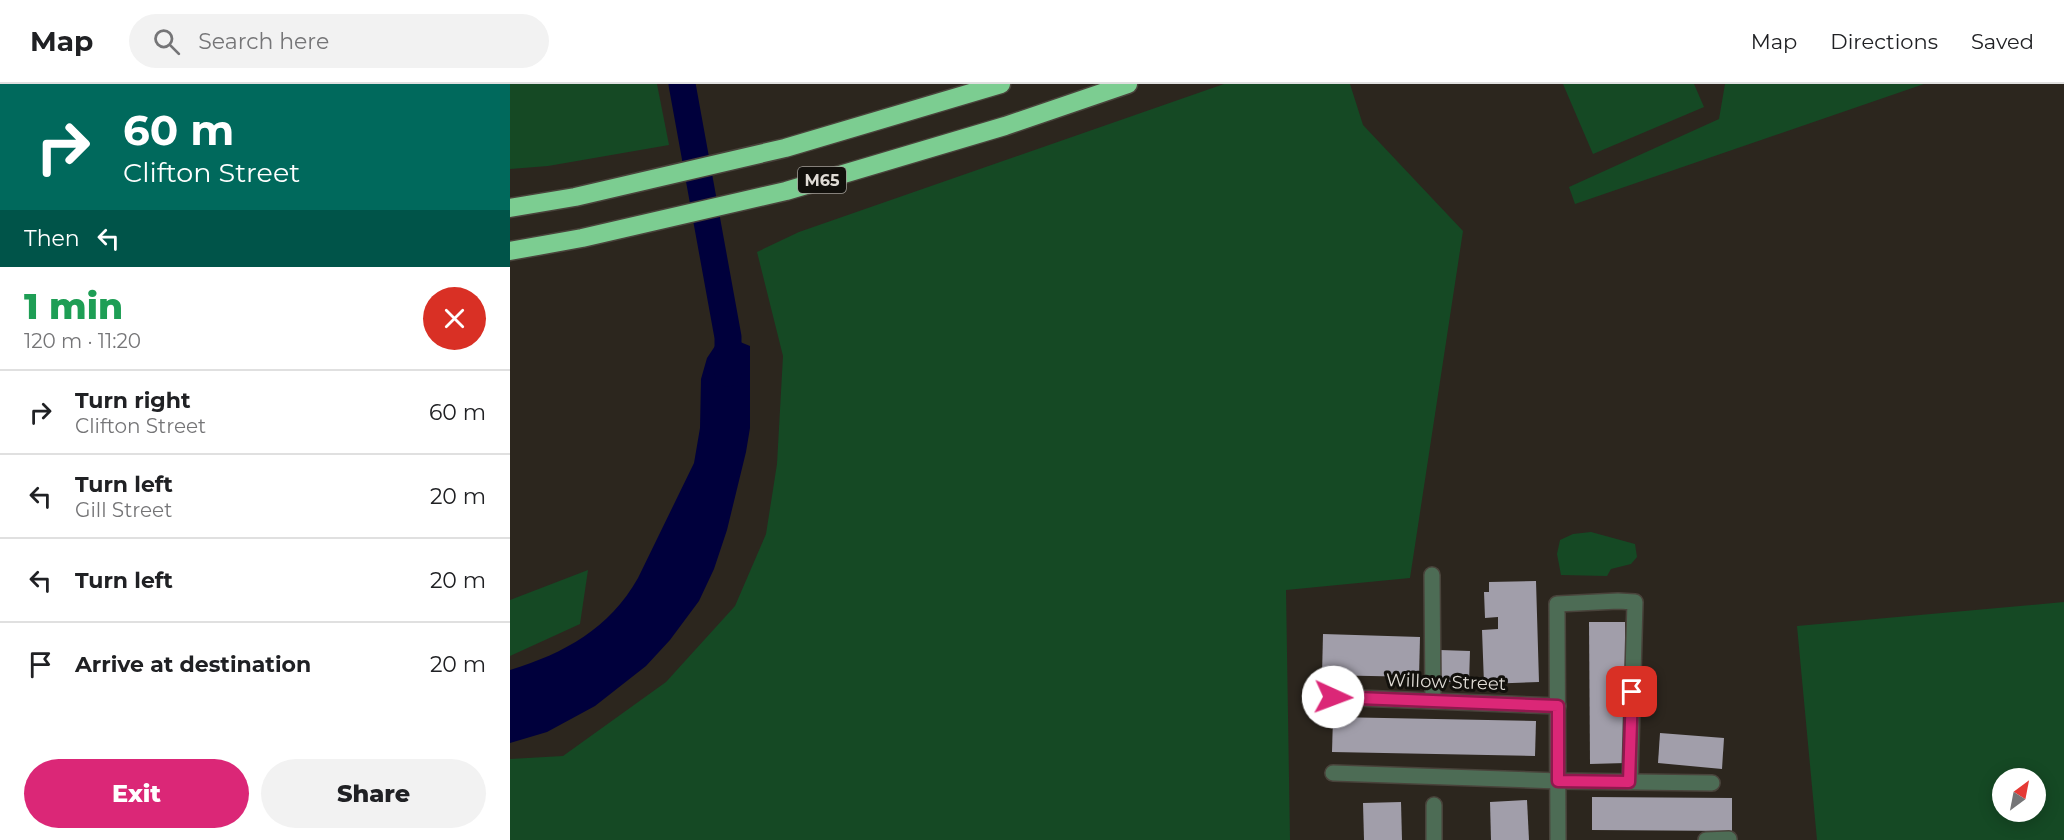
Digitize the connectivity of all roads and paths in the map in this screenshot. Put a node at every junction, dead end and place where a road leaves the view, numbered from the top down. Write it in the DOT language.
graph roads {
  1 [pos="1001,84"];
  2 [pos="1128,84"];
  3 [pos="510,208"];
  4 [pos="510,251"];
  5 [pos="1432,575"];
  6 [pos="1333,697"];
  7 [pos="1433,700"];
  8 [pos="1558,706"];
  9 [pos="1333,773"];
  10 [pos="1558,781"];
  11 [pos="1629,782"];
  12 [pos="1712,783"];
  13 [pos="1434,805"];
  14 [pos="1729,839"];
  15 [pos="1434,840"];
  16 [pos="1558,840"];
  17 [pos="1706,840"];
  1 -- 3 [label="highway, M65"];
  2 -- 4 [label="highway, M65"];
  5 -- 7 [label="street"];
  6 -- 7 [label="street, Willow Street"];
  7 -- 8 [label="street, Willow Street"];
  8 -- 10 [label="street"];
  8 -- 11 [label="street"];
  9 -- 10 [label="street"];
  10 -- 11 [label="street"];
  10 -- 16 [label="street"];
  11 -- 12 [label="street"];
  13 -- 15 [label="street"];
  14 -- 17 [label="street"];
}
